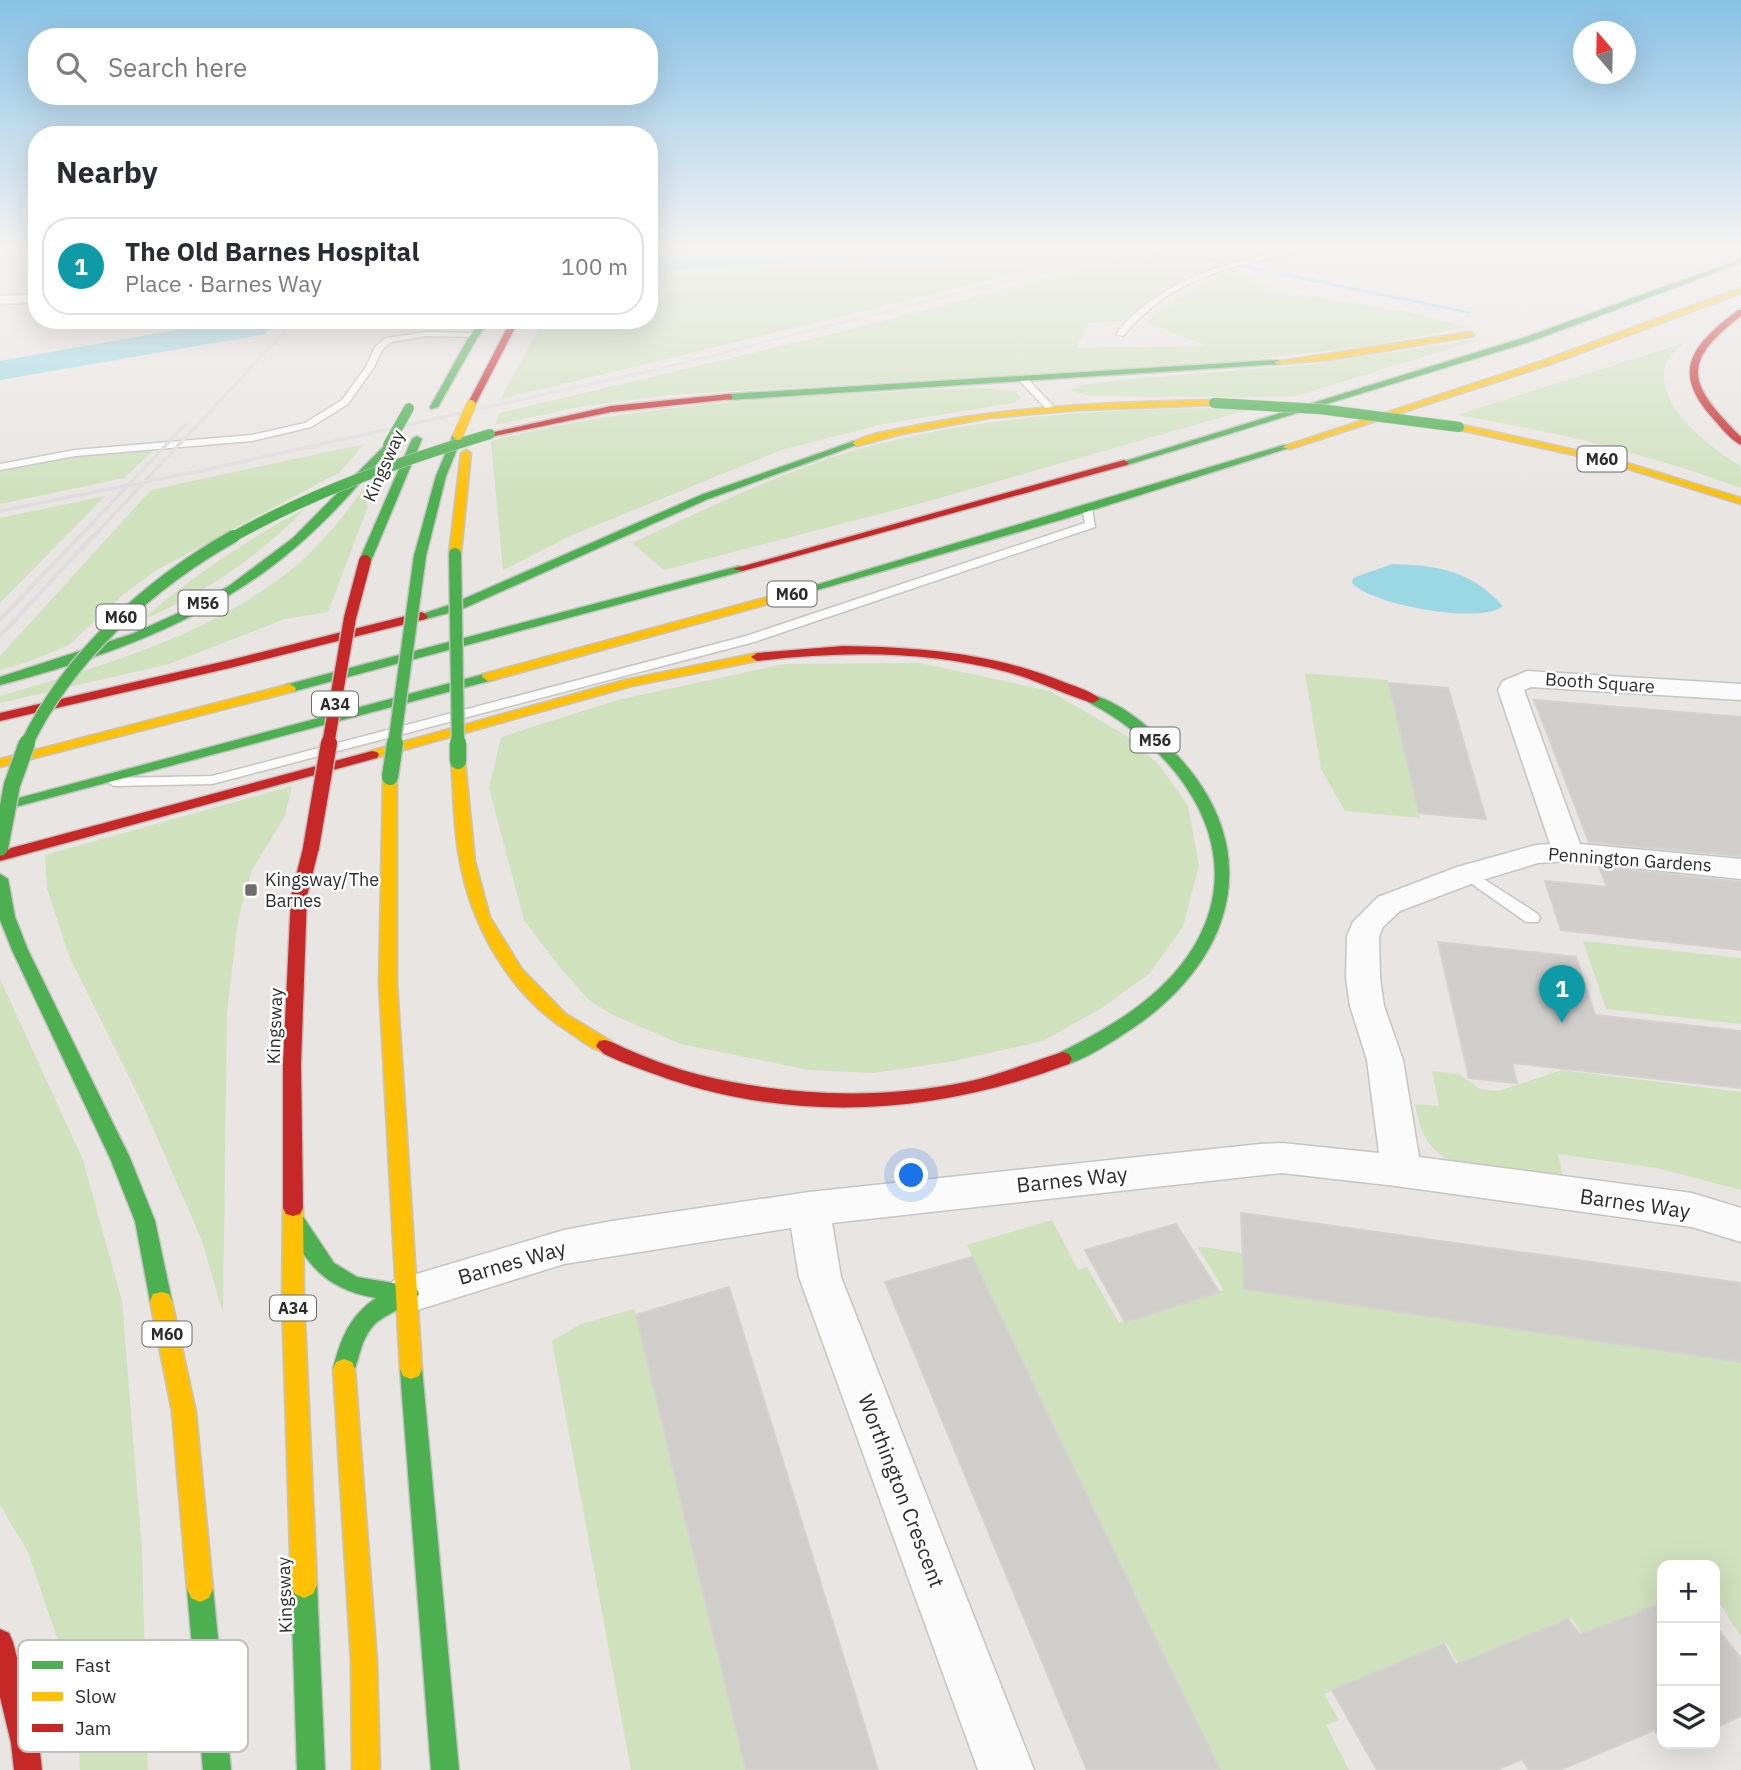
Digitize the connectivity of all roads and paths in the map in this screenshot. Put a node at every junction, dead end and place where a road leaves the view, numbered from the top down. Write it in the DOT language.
graph roads {
  1 [pos="479,329"];
  2 [pos="510,329"];
  3 [pos="1124,329"];
  4 [pos="1488,329"];
  5 [pos="1556,329"];
  6 [pos="1640,329"];
  7 [pos="1714,329"];
  8 [pos="1120,334"];
  9 [pos="474,336"];
  10 [pos="1023,379"];
  11 [pos="1051,409"];
  12 [pos="463,434"];
  13 [pos="1741,442"];
  14 [pos="0,467"];
  15 [pos="1741,501"];
  16 [pos="1087,509"];
  17 [pos="0,681"];
  18 [pos="1741,692"];
  19 [pos="0,717"];
  20 [pos="0,763"];
  21 [pos="94,782"];
  22 [pos="0,807"];
  23 [pos="0,848"];
  24 [pos="1568,852"];
  25 [pos="0,856"];
  26 [pos="1741,869"];
  27 [pos="1468,874"];
  28 [pos="0,879"];
  29 [pos="1532,918"];
  30 [pos="1401,1171"];
  31 [pos="809,1209"];
  32 [pos="293,1218"];
  33 [pos="1741,1225"];
  34 [pos="408,1294"];
  35 [pos="206,1640"];
  36 [pos="0,1642"];
  37 [pos="18,1715"];
  38 [pos="26,1752"];
  39 [pos="216,1752"];
  40 [pos="28,1770"];
  41 [pos="217,1770"];
  42 [pos="311,1770"];
  43 [pos="366,1770"];
  44 [pos="445,1770"];
  45 [pos="1006,1770"];
  1 -- 9 [label="highway, Kingsway / A34"];
  2 -- 12 [label="highway"];
  3 -- 8 [label="lane"];
  4 -- 10 [label="highway, M60"];
  5 -- 20 [label="highway, M60"];
  6 -- 16 [label="highway, M60"];
  7 -- 13 [label="highway"];
  9 -- 14 [label="lane"];
  9 -- 17 [label="highway, M56, bridge"];
  9 -- 32 [label="highway, Kingsway / A34, bridge"];
  10 -- 11 [label="lane"];
  10 -- 23 [label="highway, M60, bridge"];
  11 -- 15 [label="highway, M60, bridge"];
  11 -- 19 [label="highway, M60"];
  12 -- 25 [label="highway, M56, bridge"];
  12 -- 34 [label="highway, bridge"];
  16 -- 21 [label="highway, M60"];
  16 -- 21 [label="lane"];
  18 -- 24 [label="street, Booth Square"];
  21 -- 22 [label="highway, M60"];
  24 -- 26 [label="street, Pennington Gardens"];
  24 -- 27 [label="street, Pennington Gardens"];
  27 -- 29 [label="lane"];
  27 -- 30 [label="street, Pennington Gardens"];
  28 -- 35 [label="highway, M60"];
  30 -- 31 [label="street, Barnes Way"];
  30 -- 33 [label="street, Barnes Way"];
  31 -- 34 [label="street, Barnes Way"];
  31 -- 45 [label="street, Worthington Crescent"];
  32 -- 34 [label="highway"];
  32 -- 42 [label="highway, Kingsway / A34"];
  34 -- 43 [label="highway"];
  34 -- 44 [label="highway"];
  36 -- 37 [label="highway"];
  38 -- 40 [label="highway"];
  39 -- 41 [label="highway, M60"];
}
